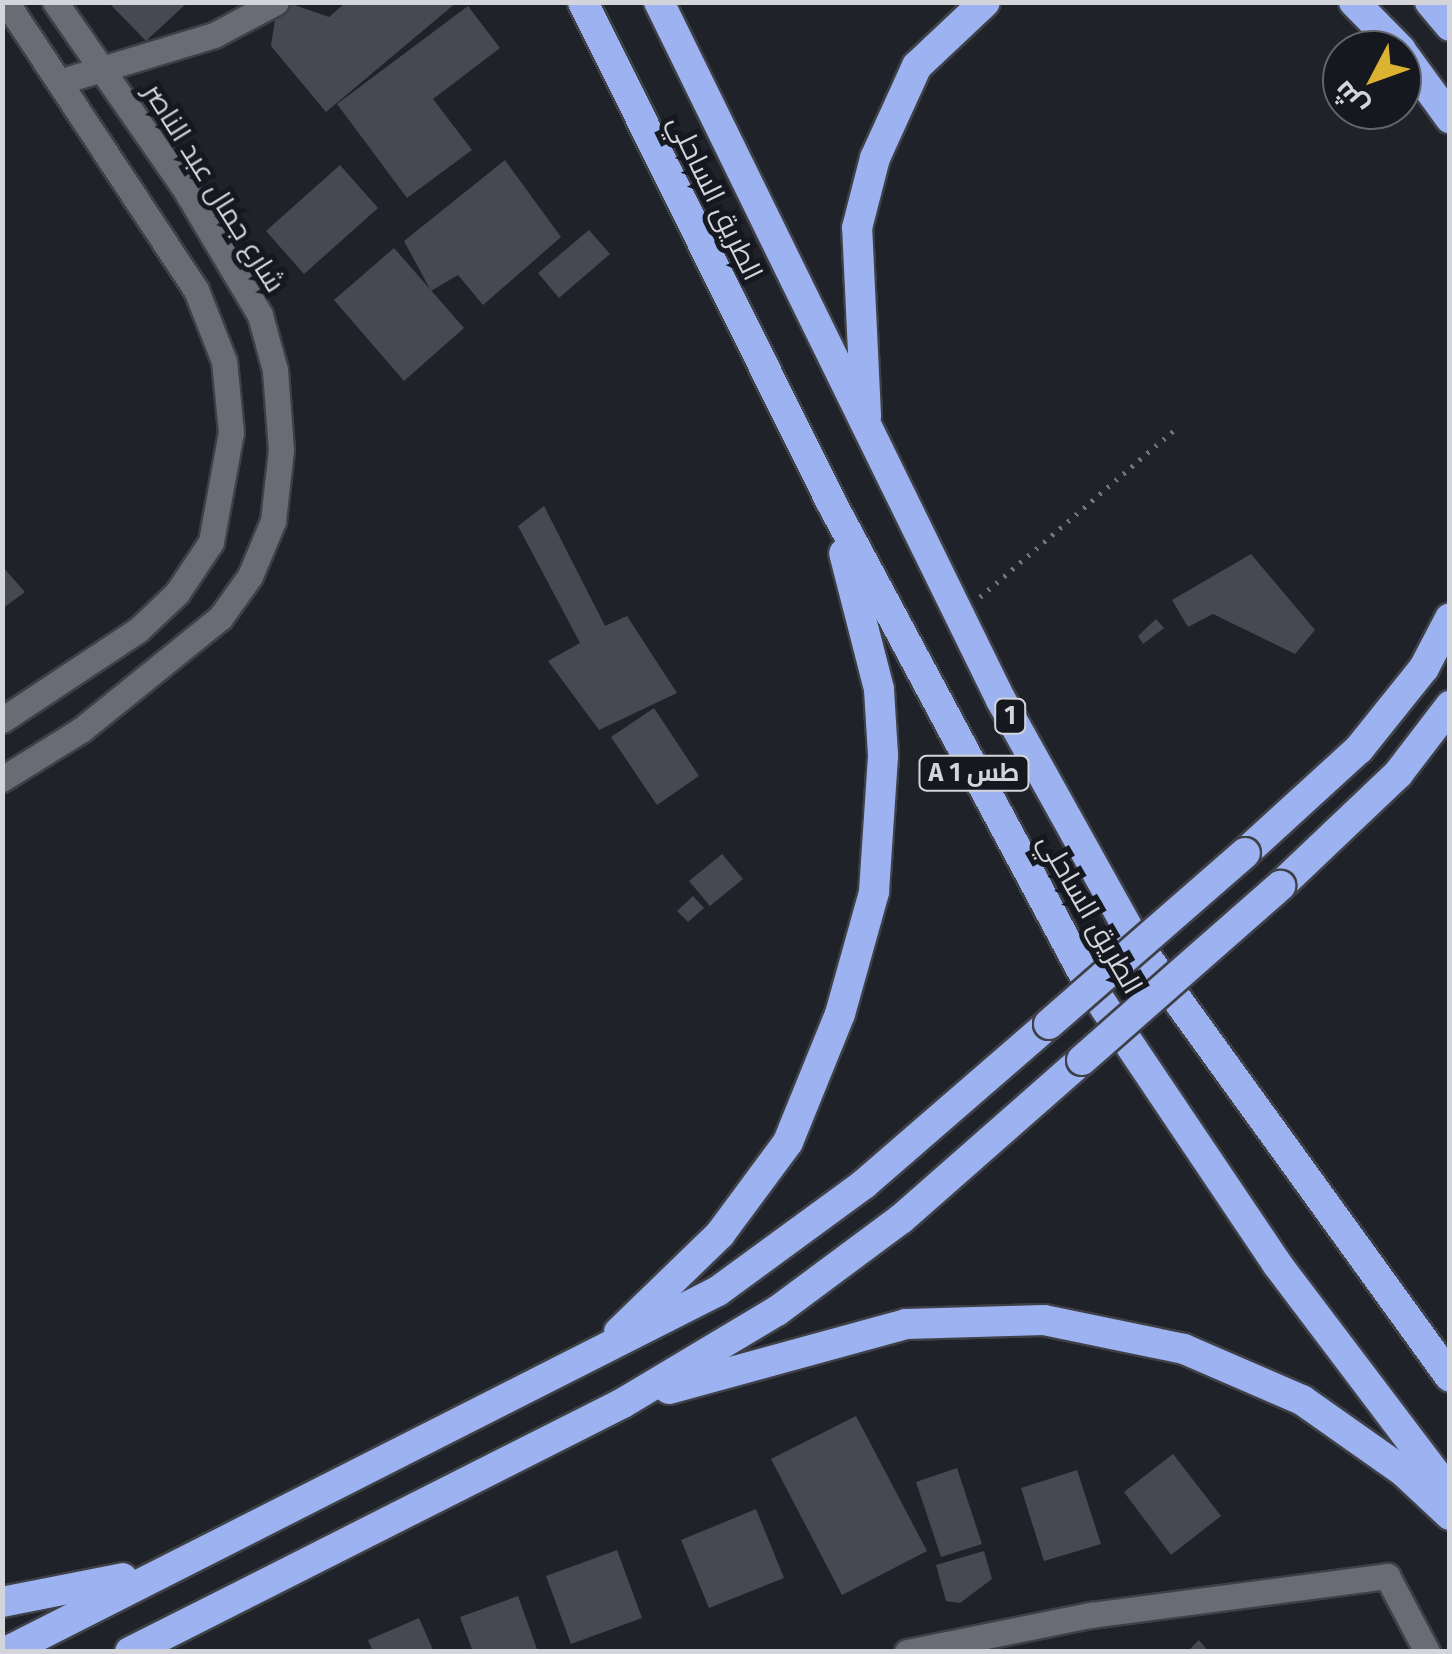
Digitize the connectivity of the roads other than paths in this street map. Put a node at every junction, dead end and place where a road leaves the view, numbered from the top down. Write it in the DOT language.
graph roads {
  1 [pos="6,2"];
  2 [pos="55,2"];
  3 [pos="276,2"];
  4 [pos="583,2"];
  5 [pos="985,2"];
  6 [pos="1354,2"];
  7 [pos="1430,2"];
  8 [pos="666,8"];
  9 [pos="1450,26"];
  10 [pos="1381,30"];
  11 [pos="100,68"];
  12 [pos="1422,80"];
  13 [pos="62,81"];
  14 [pos="1450,118"];
  15 [pos="868,434"];
  16 [pos="831,502"];
  17 [pos="1450,618"];
  18 [pos="1450,706"];
  19 [pos="2,720"];
  20 [pos="2,779"];
  21 [pos="594,1357"];
  22 [pos="1450,1377"];
  23 [pos="623,1403"];
  24 [pos="1450,1493"];
  25 [pos="1450,1515"];
  26 [pos="170,1566"];
  27 [pos="2,1602"];
  28 [pos="6,1652"];
  29 [pos="130,1652"];
  30 [pos="907,1652"];
  31 [pos="1427,1652"];
  1 -- 13 [label="main road"];
  2 -- 11 [label="main road, شارع جمال عبد الناصر"];
  3 -- 11 [label="main road"];
  4 -- 16 [label="highway, الطريق الساحلي / A 1 طس"];
  5 -- 15 [label="highway"];
  6 -- 10 [label="highway"];
  7 -- 9 [label="highway"];
  8 -- 15 [label="highway, الطريق الساحلي / 1"];
  11 -- 13 [label="main road"];
  11 -- 20 [label="main road, شارع جمال عبد الناصر"];
  12 -- 14 [label="highway"];
  13 -- 19 [label="main road"];
  15 -- 22 [label="highway, الطريق الساحلي / 1"];
  16 -- 21 [label="highway"];
  16 -- 24 [label="highway, الطريق الساحلي / A 1 طس"];
  17 -- 21 [label="highway, bridge"];
  18 -- 23 [label="highway, bridge"];
  21 -- 26 [label="highway"];
  23 -- 25 [label="highway"];
  23 -- 29 [label="highway"];
  26 -- 27 [label="highway"];
  26 -- 28 [label="highway"];
  30 -- 31 [label="main road"];
}
